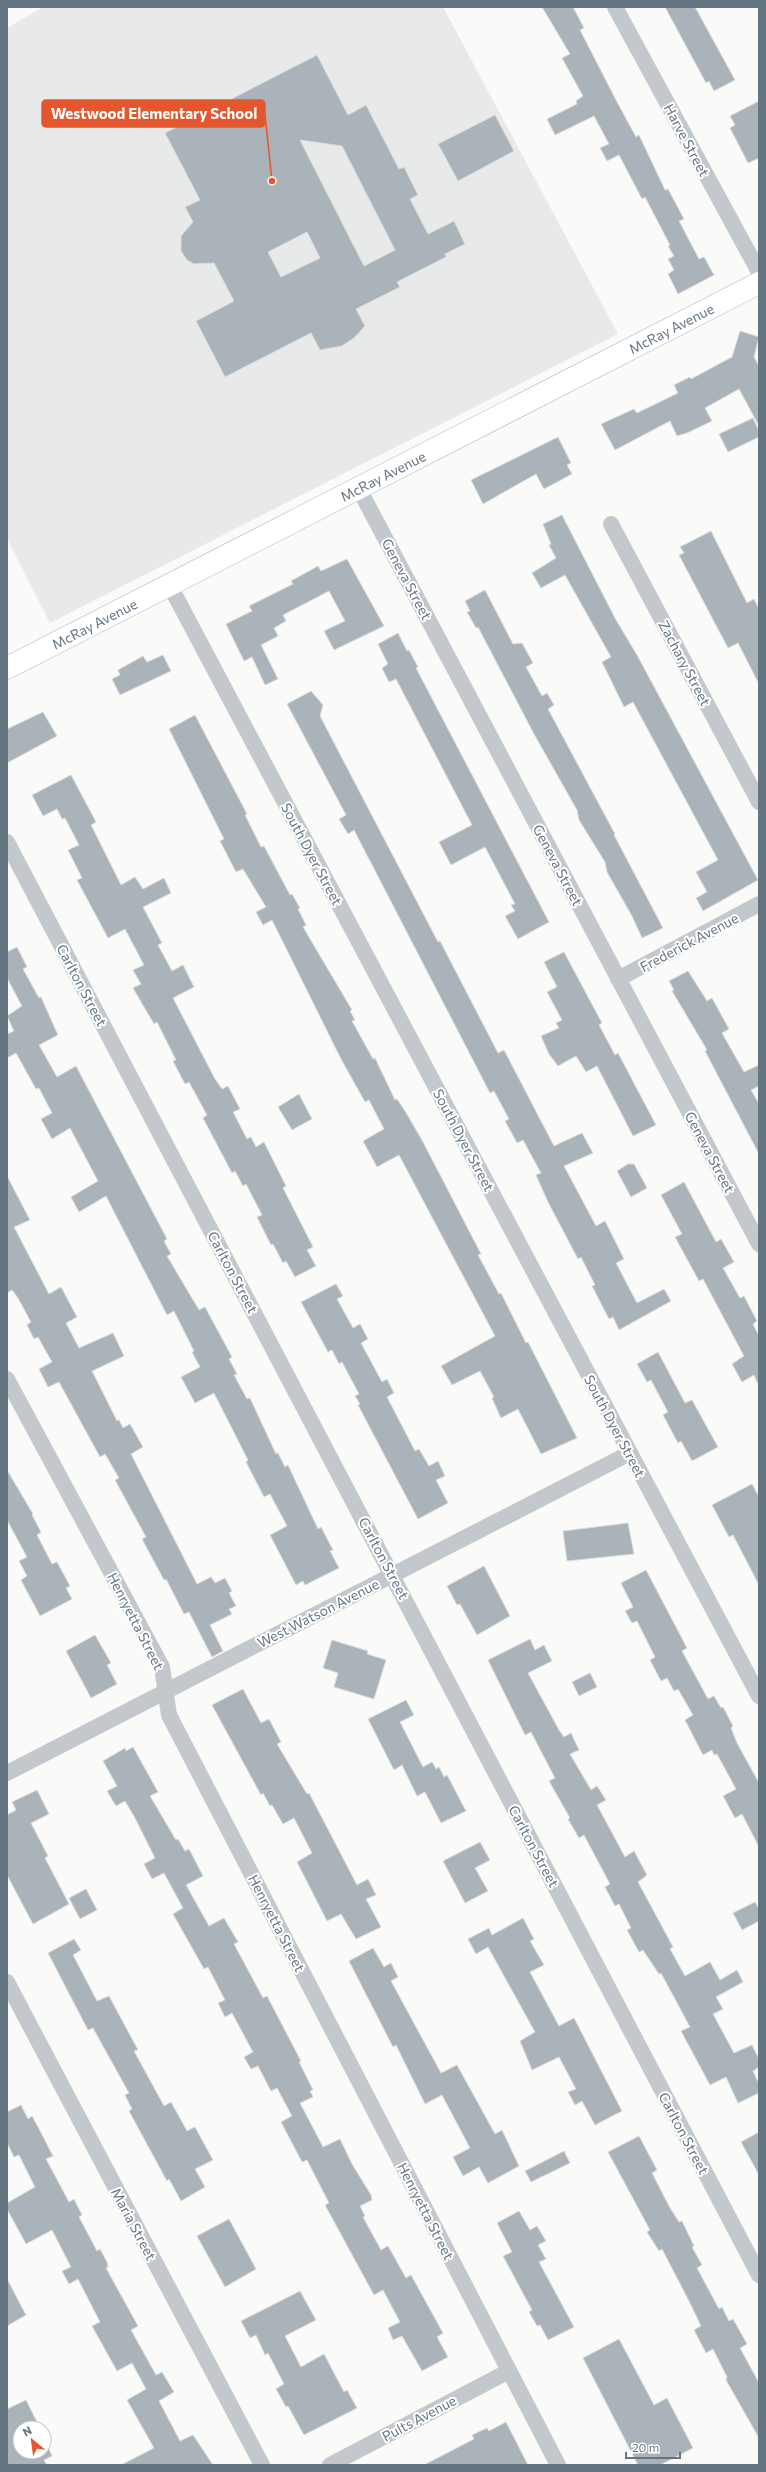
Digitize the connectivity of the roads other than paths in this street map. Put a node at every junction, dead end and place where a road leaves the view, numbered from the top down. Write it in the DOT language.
graph roads {
  1 [pos="615,7"];
  2 [pos="759,272"];
  3 [pos="759,283"];
  4 [pos="358,487"];
  5 [pos="611,524"];
  6 [pos="169,584"];
  7 [pos="7,668"];
  8 [pos="759,802"];
  9 [pos="7,842"];
  10 [pos="759,904"];
  11 [pos="618,979"];
  12 [pos="759,1244"];
  13 [pos="7,1379"];
  14 [pos="630,1453"];
  15 [pos="392,1575"];
  16 [pos="166,1692"];
  17 [pos="759,1696"];
  18 [pos="7,1773"];
  19 [pos="7,1982"];
  20 [pos="759,2276"];
  21 [pos="509,2371"];
  22 [pos="262,2465"];
  23 [pos="330,2465"];
  24 [pos="558,2465"];
  1 -- 2 [label="street, Harve Street"];
  3 -- 4 [label="street, McRay Avenue"];
  4 -- 6 [label="street, McRay Avenue"];
  4 -- 11 [label="street, Geneva Street"];
  5 -- 8 [label="street, Zachary Street"];
  6 -- 7 [label="street, McRay Avenue"];
  6 -- 14 [label="street, South Dyer Street"];
  9 -- 15 [label="street, Carlton Street"];
  10 -- 11 [label="street, Frederick Avenue"];
  11 -- 12 [label="street, Geneva Street"];
  13 -- 16 [label="street, Henryetta Street"];
  14 -- 15 [label="street, West Watson Avenue"];
  14 -- 17 [label="street, South Dyer Street"];
  15 -- 16 [label="street, West Watson Avenue"];
  15 -- 20 [label="street, Carlton Street"];
  16 -- 18 [label="street, West Watson Avenue"];
  16 -- 21 [label="street, Henryetta Street"];
  19 -- 22 [label="street, Maria Street"];
  21 -- 23 [label="street, Pults Avenue"];
  21 -- 24 [label="street, Henryetta Street"];
}
